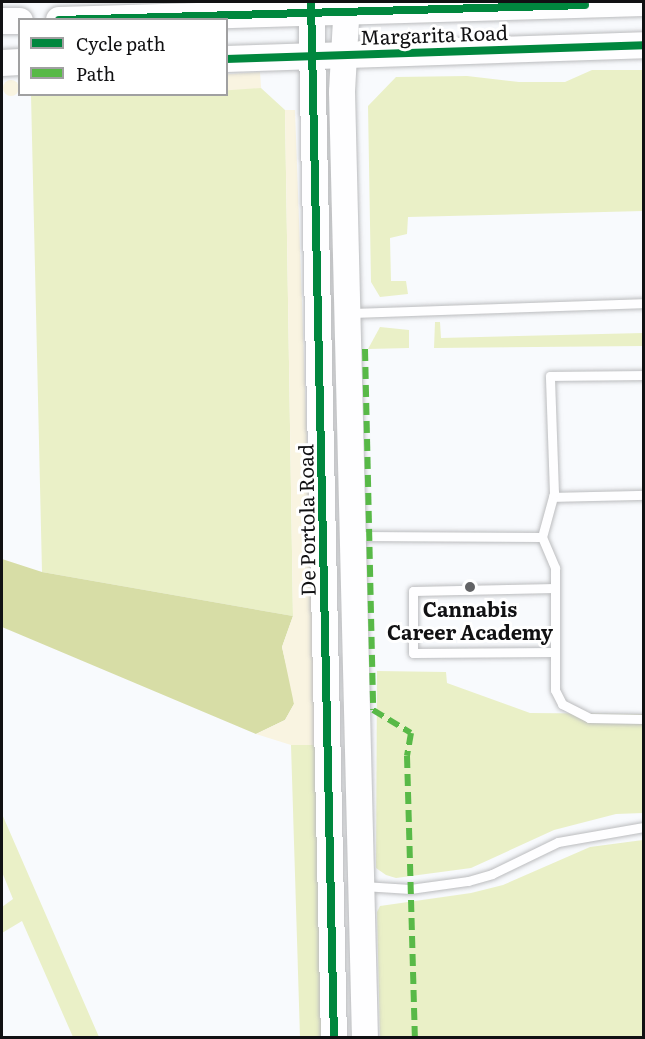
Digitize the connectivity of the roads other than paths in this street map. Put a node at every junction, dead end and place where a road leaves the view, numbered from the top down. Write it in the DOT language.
graph roads {
  1 [pos="644,3"];
  2 [pos="346,6"];
  3 [pos="311,7"];
  4 [pos="98,18"];
  5 [pos="2,21"];
  6 [pos="18,21"];
  7 [pos="644,45"];
  8 [pos="344,54"];
  9 [pos="312,56"];
  10 [pos="228,59"];
  11 [pos="18,62"];
  12 [pos="2,63"];
  13 [pos="644,303"];
  14 [pos="347,313"];
  15 [pos="644,375"];
  16 [pos="644,495"];
  17 [pos="553,497"];
  18 [pos="353,536"];
  19 [pos="542,537"];
  20 [pos="555,588"];
  21 [pos="325,628"];
  22 [pos="555,652"];
  23 [pos="644,719"];
  24 [pos="644,827"];
  25 [pos="359,885"];
  26 [pos="334,1038"];
  27 [pos="365,1038"];
  1 -- 2 [label="main road, Margarita Road"];
  2 -- 3 [label="main road, Margarita Road"];
  2 -- 8 [label="main road"];
  3 -- 4 [label="main road, Margarita Road"];
  3 -- 9 [label="main road, De Portola Road"];
  5 -- 6 [label="main road"];
  7 -- 8 [label="main road, Margarita Road"];
  8 -- 9 [label="main road, Margarita Road"];
  8 -- 14 [label="main road"];
  9 -- 10 [label="main road, Margarita Road"];
  9 -- 21 [label="main road, De Portola Road"];
  11 -- 12 [label="main road"];
  13 -- 14 [label="lane"];
  14 -- 18 [label="main road"];
  15 -- 17 [label="lane"];
  16 -- 17 [label="lane"];
  17 -- 19 [label="lane"];
  18 -- 19 [label="lane"];
  18 -- 25 [label="main road"];
  19 -- 20 [label="lane"];
  20 -- 22 [label="lane"];
  20 -- 22 [label="lane"];
  21 -- 25 [label="main road"];
  21 -- 26 [label="main road, De Portola Road"];
  22 -- 23 [label="lane"];
  24 -- 25 [label="lane"];
  25 -- 27 [label="main road"];
}
